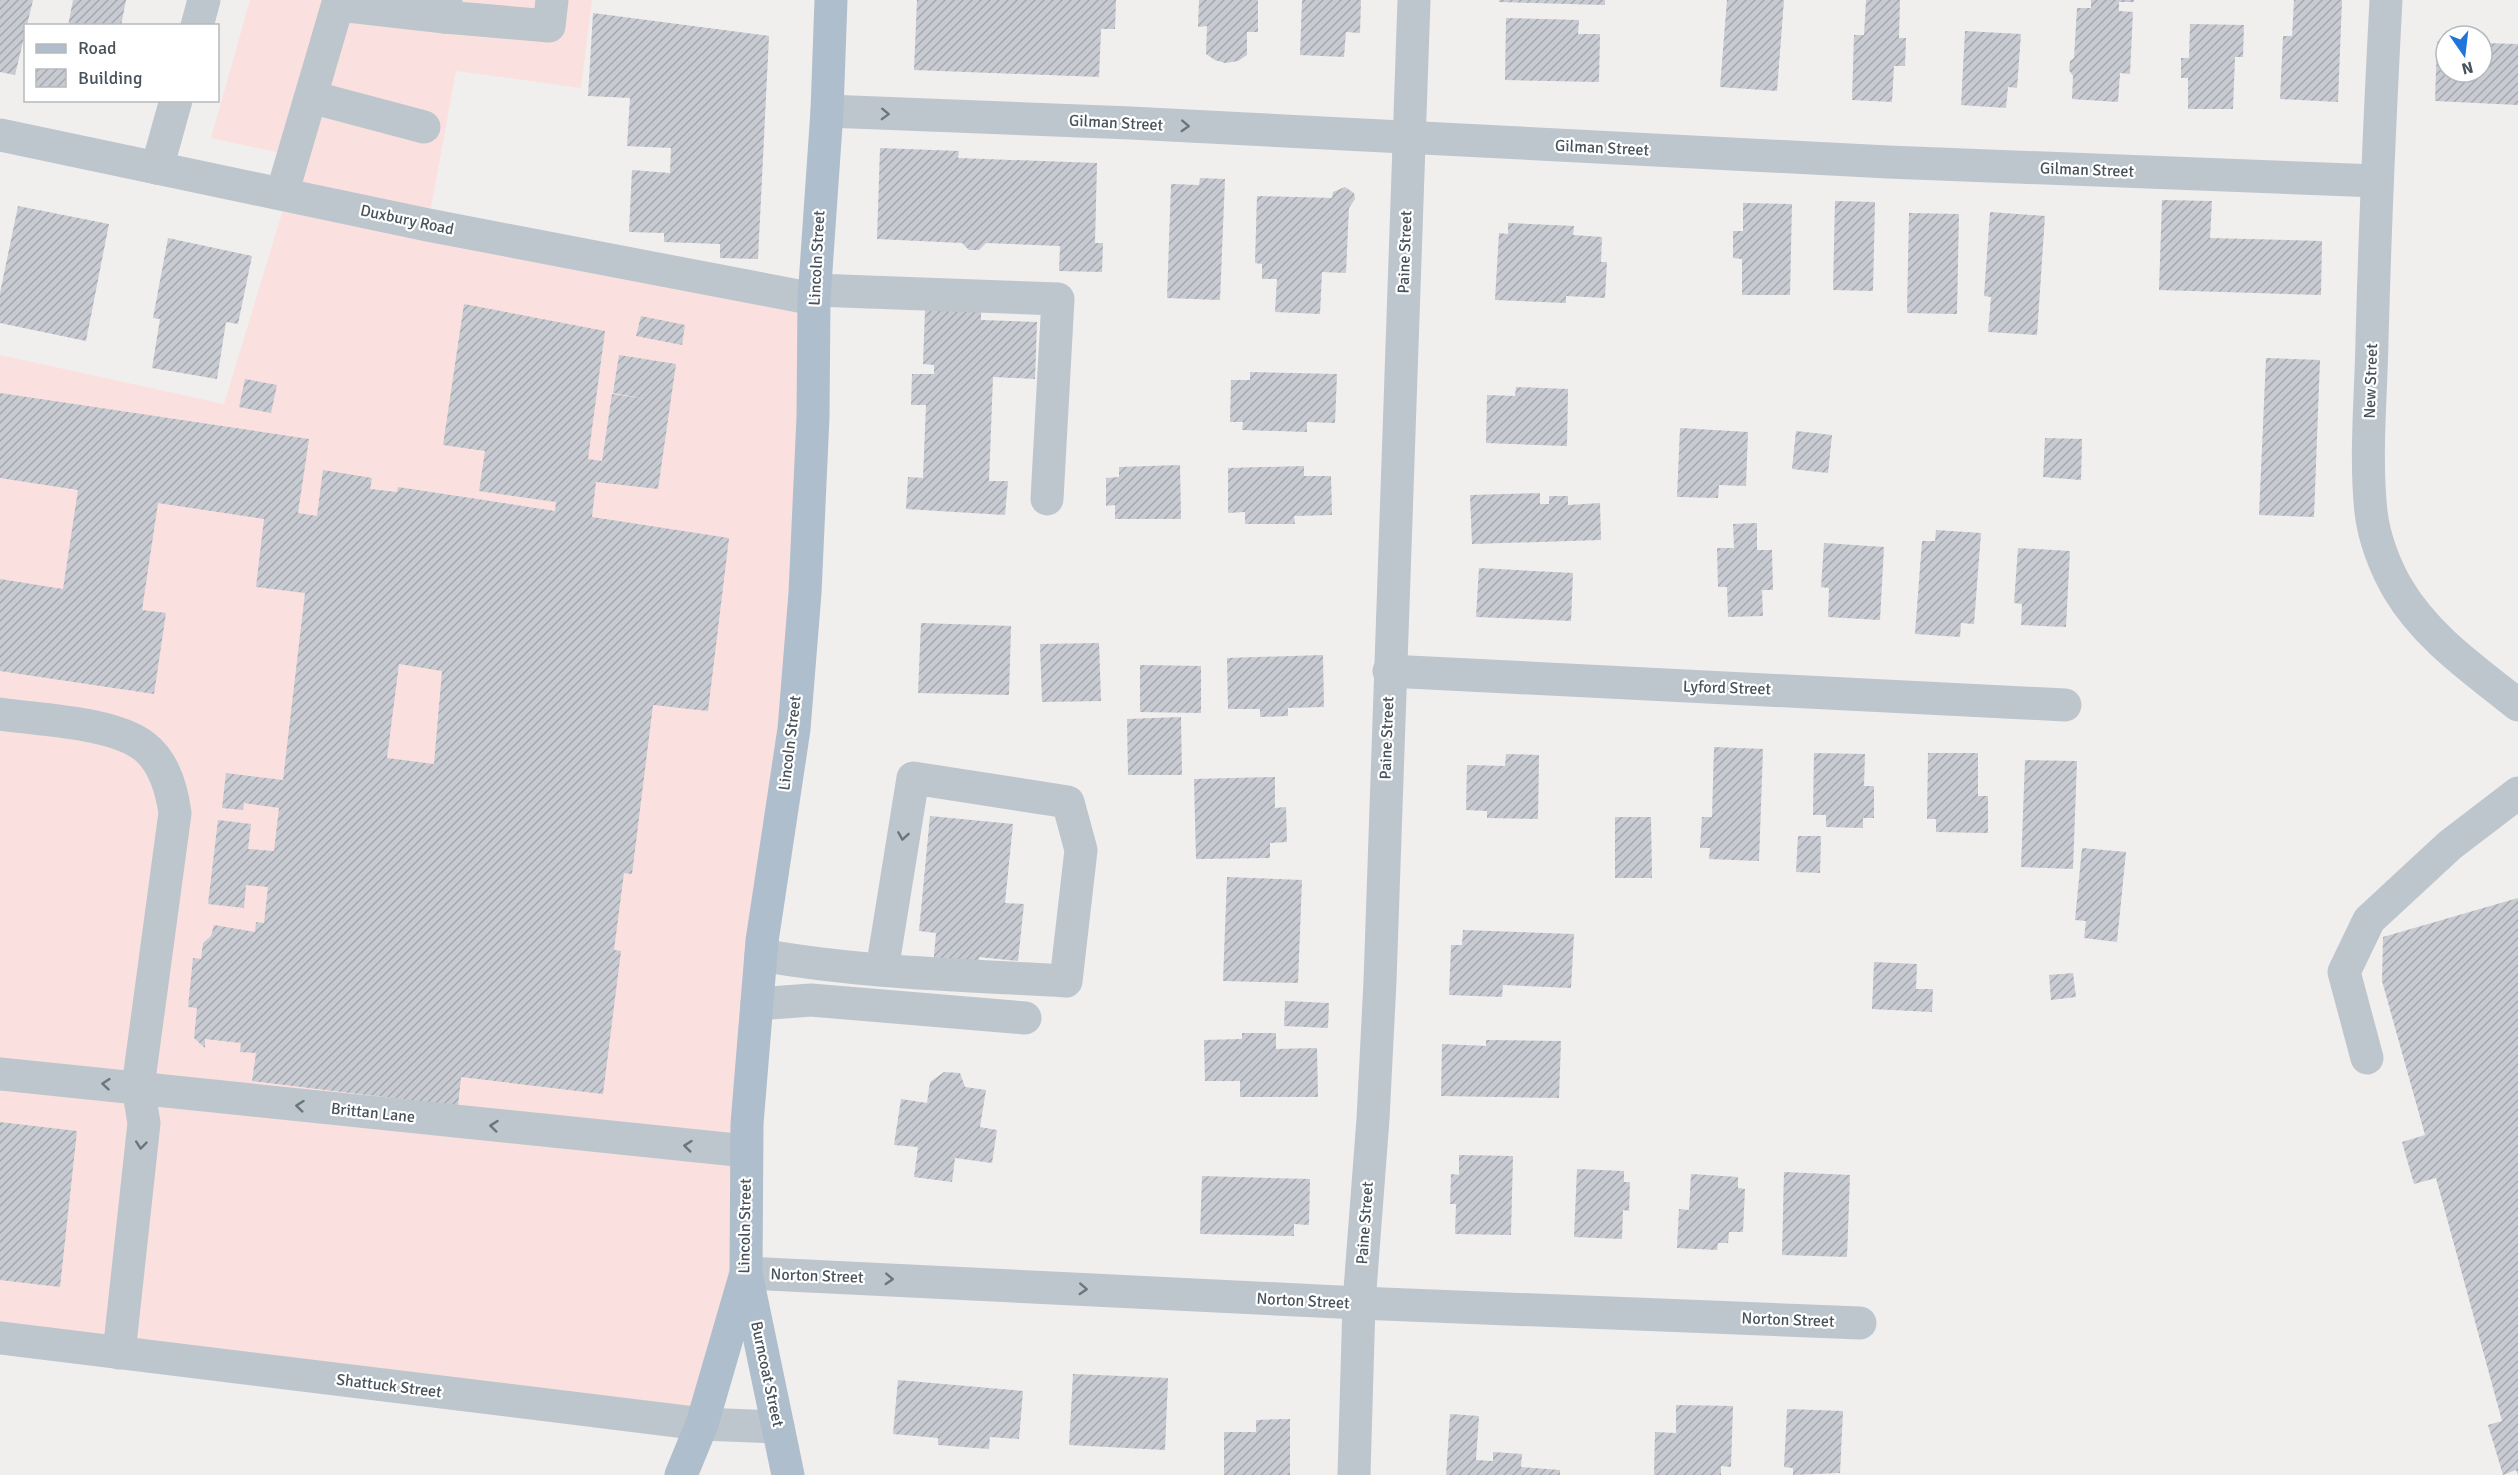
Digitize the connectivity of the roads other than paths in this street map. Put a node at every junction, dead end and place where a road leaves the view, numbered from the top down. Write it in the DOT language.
graph roads {
  1 [pos="204,0"];
  2 [pos="552,0"];
  3 [pos="831,0"];
  4 [pos="1414,0"];
  5 [pos="2386,0"];
  6 [pos="339,2"];
  7 [pos="446,9"];
  8 [pos="198,24"];
  9 [pos="311,97"];
  10 [pos="175,102"];
  11 [pos="827,111"];
  12 [pos="424,128"];
  13 [pos="0,135"];
  14 [pos="1408,137"];
  15 [pos="157,168"];
  16 [pos="2377,181"];
  17 [pos="282,194"];
  18 [pos="815,294"];
  19 [pos="1047,500"];
  20 [pos="1389,671"];
  21 [pos="2065,705"];
  22 [pos="2518,705"];
  23 [pos="0,714"];
  24 [pos="2518,793"];
  25 [pos="761,955"];
  26 [pos="882,970"];
  27 [pos="757,1004"];
  28 [pos="1025,1018"];
  29 [pos="2367,1058"];
  30 [pos="0,1074"];
  31 [pos="138,1087"];
  32 [pos="746,1151"];
  33 [pos="746,1273"];
  34 [pos="1359,1304"];
  35 [pos="1860,1323"];
  36 [pos="0,1338"];
  37 [pos="119,1353"];
  38 [pos="702,1424"];
  39 [pos="778,1427"];
  40 [pos="681,1475"];
  41 [pos="788,1475"];
  42 [pos="1354,1475"];
  1 -- 8 [label="street"];
  2 -- 7 [label="street"];
  3 -- 11 [label="main road, Lincoln Street"];
  4 -- 14 [label="street, Paine Street"];
  5 -- 16 [label="street, New Street"];
  6 -- 7 [label="street"];
  6 -- 9 [label="street"];
  9 -- 12 [label="street"];
  9 -- 17 [label="street"];
  10 -- 15 [label="street"];
  11 -- 14 [label="street, Gilman Street, one-way"];
  11 -- 18 [label="main road, Lincoln Street"];
  13 -- 15 [label="street, Duxbury Road"];
  14 -- 16 [label="street, Gilman Street"];
  14 -- 20 [label="street, Paine Street"];
  15 -- 17 [label="street, Duxbury Road"];
  16 -- 22 [label="street, New Street"];
  17 -- 18 [label="street, Duxbury Road"];
  18 -- 19 [label="street, Duxbury Road"];
  18 -- 25 [label="main road, Lincoln Street"];
  20 -- 21 [label="street, Lyford Street"];
  20 -- 34 [label="street, Paine Street"];
  23 -- 31 [label="street"];
  24 -- 29 [label="street"];
  25 -- 26 [label="street"];
  25 -- 27 [label="main road, Lincoln Street"];
  26 -- 26 [label="street, one-way"];
  27 -- 28 [label="street"];
  27 -- 32 [label="main road, Lincoln Street"];
  31 -- 30 [label="street, Brittan Lane, one-way"];
  32 -- 31 [label="street, Brittan Lane, one-way"];
  31 -- 37 [label="street, one-way"];
  32 -- 33 [label="main road, Lincoln Street"];
  33 -- 34 [label="street, Norton Street, one-way"];
  33 -- 38 [label="main road, Lincoln Street"];
  33 -- 39 [label="main road, Burncoat Street"];
  34 -- 35 [label="street, Norton Street"];
  34 -- 42 [label="street, Paine Street"];
  36 -- 37 [label="street, Shattuck Street"];
  37 -- 38 [label="street, Shattuck Street"];
  38 -- 39 [label="street, Shattuck Street"];
  38 -- 40 [label="main road, Lincoln Street"];
  39 -- 41 [label="main road, Burncoat Street"];
}
